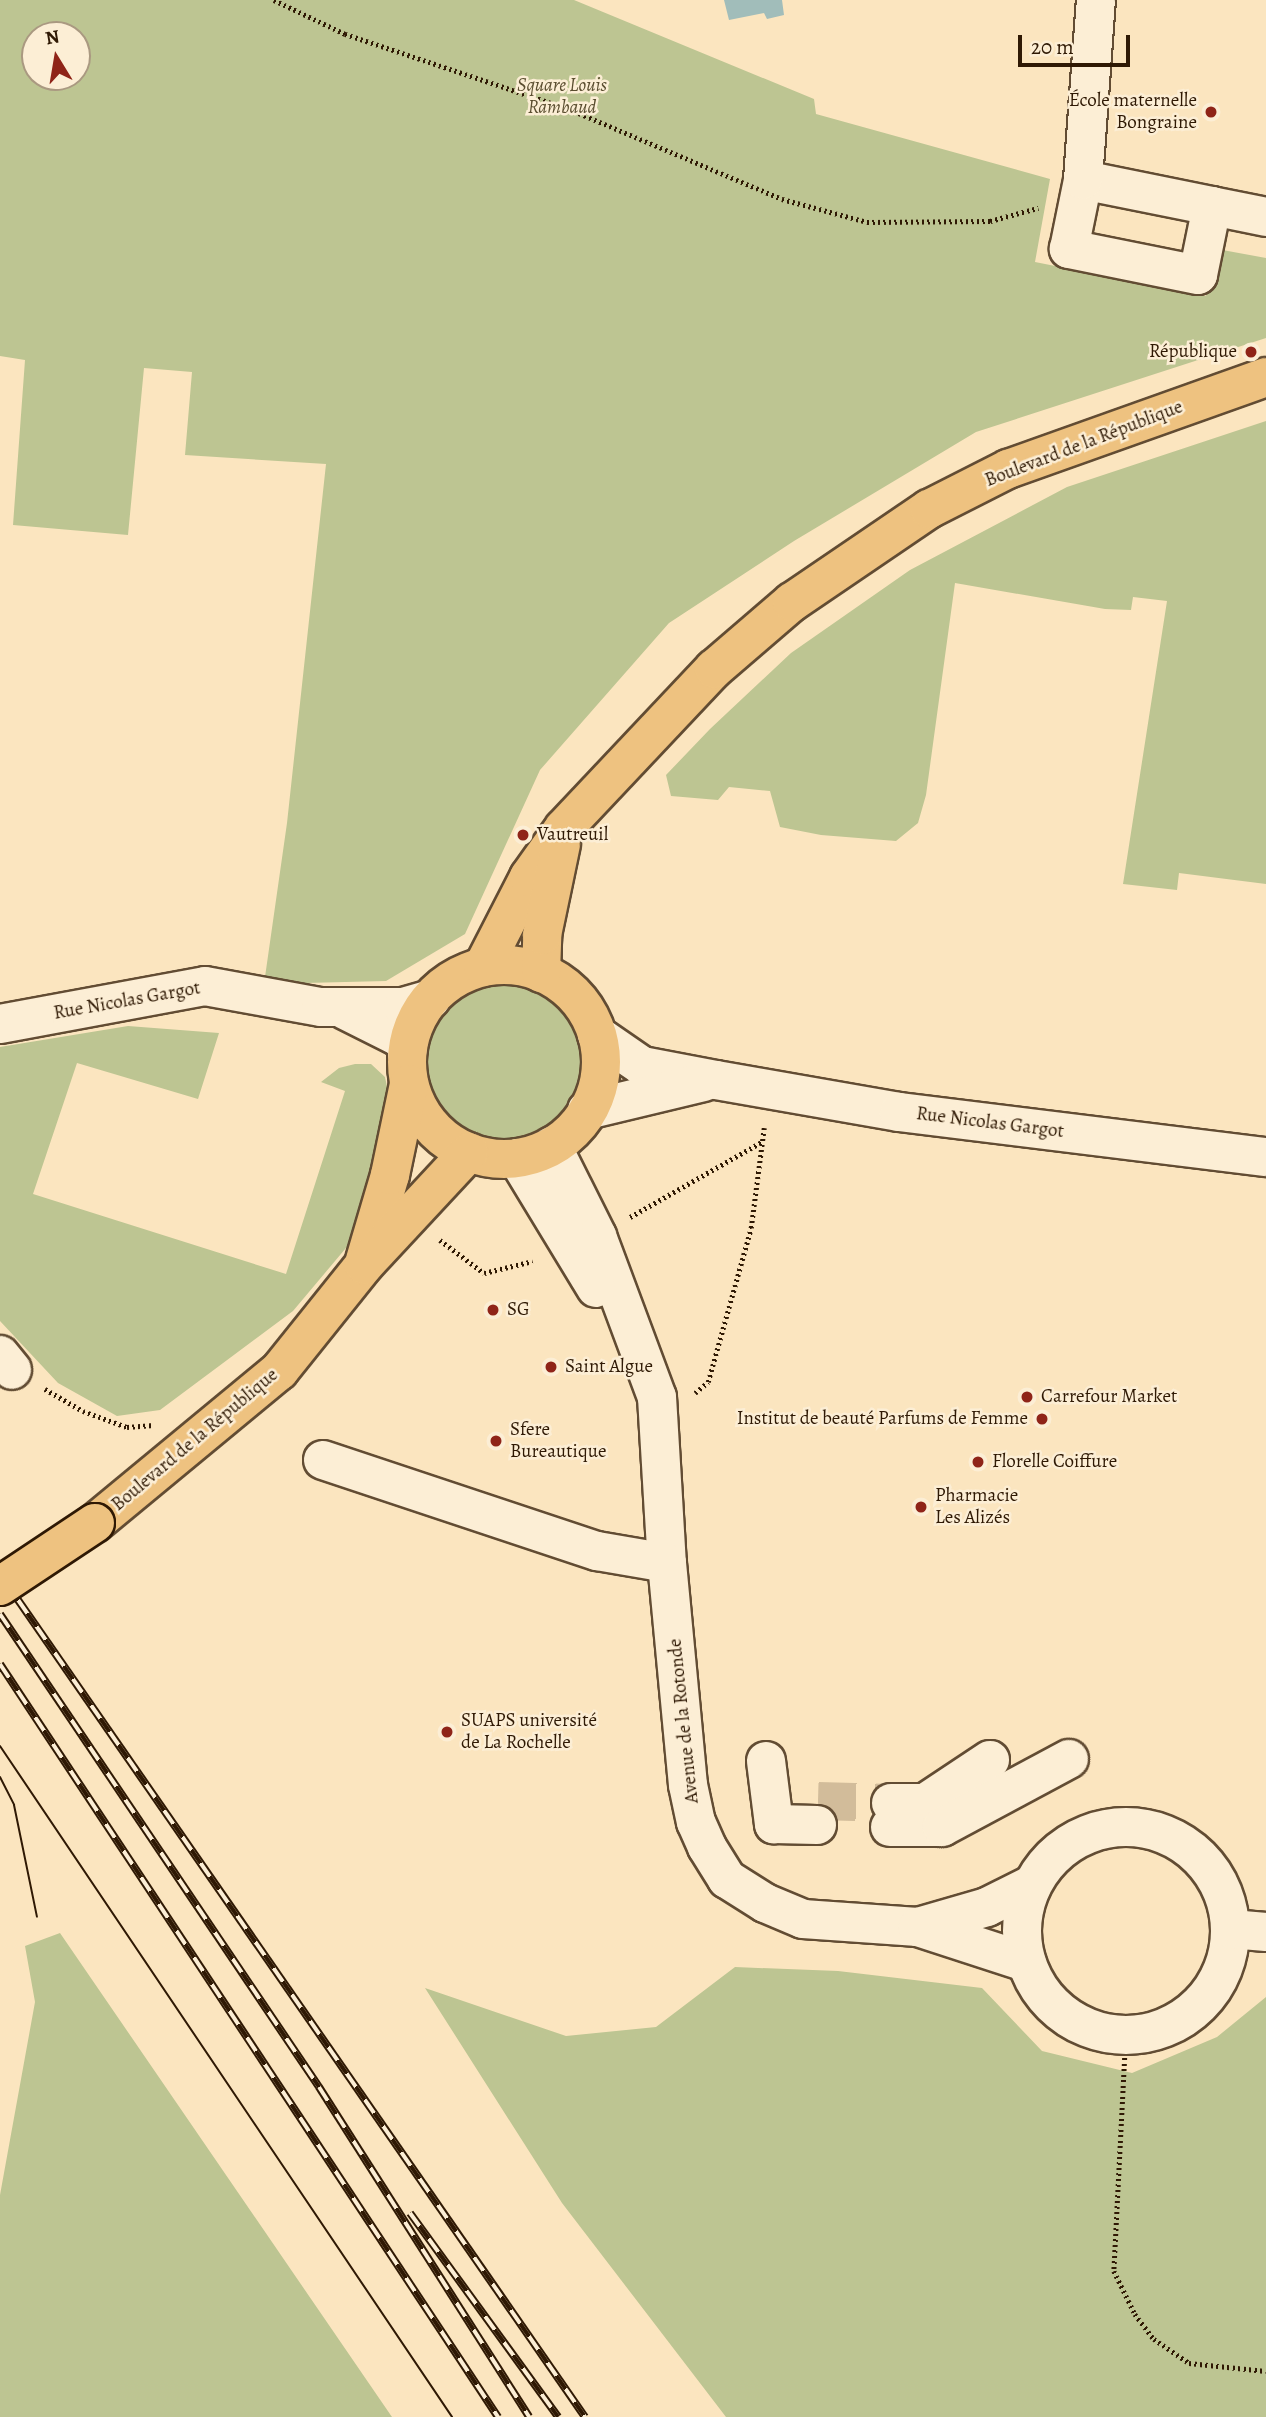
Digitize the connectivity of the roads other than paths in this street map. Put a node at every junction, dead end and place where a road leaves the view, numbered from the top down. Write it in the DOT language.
graph roads {
  1 [pos="1096,0"];
  2 [pos="1083,180"];
  3 [pos="1212,206"];
  4 [pos="1266,217"];
  5 [pos="1266,377"];
  6 [pos="564,828"];
  7 [pos="483,967"];
  8 [pos="541,973"];
  9 [pos="431,999"];
  10 [pos="337,1006"];
  11 [pos="0,1024"];
  12 [pos="597,1035"];
  13 [pos="408,1070"];
  14 [pos="716,1080"];
  15 [pos="587,1110"];
  16 [pos="552,1146"];
  17 [pos="470,1152"];
  18 [pos="1266,1157"];
  19 [pos="517,1158"];
  20 [pos="364,1265"];
  21 [pos="658,1410"];
  22 [pos="323,1460"];
  23 [pos="667,1563"];
  24 [pos="0,1586"];
  25 [pos="1069,1759"];
  26 [pos="990,1760"];
  27 [pos="765,1761"];
  28 [pos="817,1813"];
  29 [pos="1032,1884"];
  30 [pos="918,1927"];
  31 [pos="1249,1931"];
  32 [pos="1026,1962"];
  1 -- 2 [label="street"];
  2 -- 3 [label="street"];
  2 -- 3 [label="street"];
  3 -- 4 [label="street"];
  5 -- 6 [label="main road, Boulevard de la République"];
  6 -- 7 [label="main road, Boulevard de la République"];
  6 -- 8 [label="main road"];
  7 -- 8 [label="main road"];
  7 -- 9 [label="main road"];
  8 -- 12 [label="main road"];
  9 -- 10 [label="street, Rue Nicolas Gargot"];
  9 -- 13 [label="main road"];
  10 -- 11 [label="street, Rue Nicolas Gargot"];
  10 -- 13 [label="street, Rue Nicolas Gargot"];
  12 -- 14 [label="street, Rue Nicolas Gargot"];
  12 -- 15 [label="main road"];
  13 -- 17 [label="main road"];
  13 -- 20 [label="main road, Boulevard de la République"];
  14 -- 15 [label="street, Rue Nicolas Gargot"];
  14 -- 18 [label="street, Rue Nicolas Gargot"];
  15 -- 16 [label="main road"];
  16 -- 19 [label="main road"];
  16 -- 21 [label="street, Avenue de la Rotonde"];
  17 -- 19 [label="main road"];
  17 -- 20 [label="main road, Boulevard de la République"];
  19 -- 21 [label="street, Avenue de la Rotonde"];
  20 -- 24 [label="main road, Boulevard de la République, bridge"];
  21 -- 23 [label="street, Avenue de la Rotonde"];
  22 -- 23 [label="street"];
  23 -- 30 [label="street, Avenue de la Rotonde"];
  25 -- 26 [label="street"];
  27 -- 28 [label="street"];
  29 -- 30 [label="street, Avenue de la Rotonde"];
  29 -- 31 [label="street"];
  29 -- 32 [label="street"];
  30 -- 32 [label="street, Avenue de la Rotonde"];
  31 -- 32 [label="street"];
}
